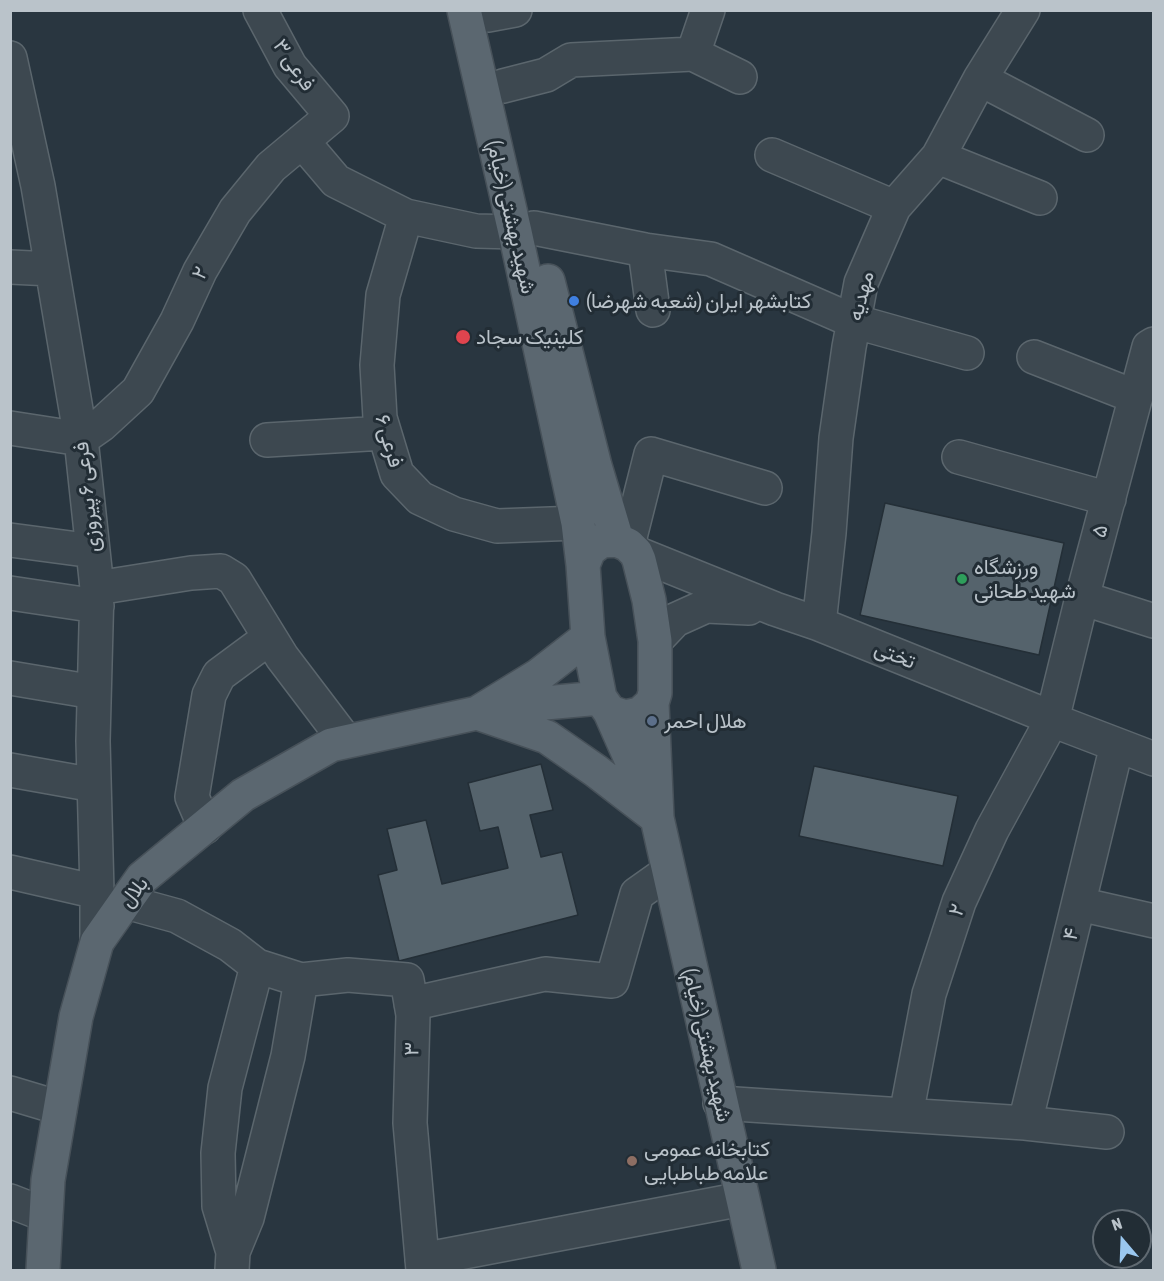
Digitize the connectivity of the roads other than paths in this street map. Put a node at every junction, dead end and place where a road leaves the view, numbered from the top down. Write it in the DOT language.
graph roads {
  1 [pos="260,10"];
  2 [pos="708,10"];
  3 [pos="1023,10"];
  4 [pos="489,12"];
  5 [pos="693,54"];
  6 [pos="10,58"];
  7 [pos="740,77"];
  8 [pos="980,79"];
  9 [pos="503,86"];
  10 [pos="16,108"];
  11 [pos="332,116"];
  12 [pos="1087,135"];
  13 [pos="302,141"];
  14 [pos="772,155"];
  15 [pos="938,157"];
  16 [pos="1040,198"];
  17 [pos="894,207"];
  18 [pos="406,216"];
  19 [pos="525,230"];
  20 [pos="645,250"];
  21 [pos="10,267"];
  22 [pos="52,268"];
  23 [pos="653,310"];
  24 [pos="853,321"];
  25 [pos="1154,344"];
  26 [pos="967,353"];
  27 [pos="1034,357"];
  28 [pos="1137,397"];
  29 [pos="10,428"];
  30 [pos="384,433"];
  31 [pos="81,439"];
  32 [pos="267,440"];
  33 [pos="959,457"];
  34 [pos="765,488"];
  35 [pos="1109,499"];
  36 [pos="578,523"];
  37 [pos="10,540"];
  38 [pos="627,546"];
  39 [pos="93,551"];
  40 [pos="583,565"];
  41 [pos="10,593"];
  42 [pos="97,597"];
  43 [pos="1082,598"];
  44 [pos="775,609"];
  45 [pos="1154,621"];
  46 [pos="819,624"];
  47 [pos="588,637"];
  48 [pos="269,638"];
  49 [pos="655,641"];
  50 [pos="10,678"];
  51 [pos="94,692"];
  52 [pos="652,703"];
  53 [pos="605,705"];
  54 [pos="477,713"];
  55 [pos="1052,720"];
  56 [pos="345,740"];
  57 [pos="1117,744"];
  58 [pos="1154,759"];
  59 [pos="10,770"];
  60 [pos="94,785"];
  61 [pos="657,818"];
  62 [pos="205,827"];
  63 [pos="10,872"];
  64 [pos="668,872"];
  65 [pos="111,897"];
  66 [pos="1079,904"];
  67 [pos="1154,921"];
  68 [pos="257,966"];
  69 [pos="301,981"];
  70 [pos="411,1004"];
  71 [pos="10,1093"];
  72 [pos="720,1103"];
  73 [pos="60,1108"];
  74 [pos="906,1115"];
  75 [pos="1025,1123"];
  76 [pos="1107,1132"];
  77 [pos="742,1199"];
  78 [pos="10,1201"];
  79 [pos="46,1215"];
  80 [pos="232,1261"];
  81 [pos="422,1265"];
  82 [pos="43,1270"];
  83 [pos="759,1270"];
  1 -- 11 [label="street, فرعی ۳"];
  2 -- 5 [label="street"];
  3 -- 8 [label="street, مهدیه"];
  4 -- 9 [label="main road, شهید بهشتی (خیام)"];
  4 -- 19 [label="main road, شهید بهشتی (خیام)"];
  5 -- 7 [label="street"];
  5 -- 9 [label="street"];
  6 -- 10 [label="street, فرعی ۶ پیروزی"];
  8 -- 12 [label="street"];
  8 -- 15 [label="street, مهدیه"];
  9 -- 19 [label="main road, شهید بهشتی (خیام)"];
  10 -- 22 [label="street, فرعی ۶ پیروزی"];
  11 -- 13 [label="street, ۲"];
  13 -- 18 [label="street"];
  13 -- 31 [label="street, ۲"];
  14 -- 17 [label="street"];
  15 -- 16 [label="street"];
  15 -- 17 [label="street, مهدیه"];
  17 -- 24 [label="street, مهدیه"];
  18 -- 19 [label="street"];
  18 -- 30 [label="street, فرعی ۶"];
  19 -- 20 [label="street"];
  19 -- 36 [label="main road, شهید بهشتی (خیام)"];
  19 -- 38 [label="main road, شهید بهشتی (خیام)"];
  20 -- 23 [label="street"];
  20 -- 24 [label="street"];
  21 -- 22 [label="street"];
  22 -- 31 [label="street, فرعی ۶ پیروزی"];
  24 -- 26 [label="street"];
  24 -- 46 [label="street, مهدیه"];
  25 -- 28 [label="street, ۵"];
  27 -- 28 [label="street"];
  28 -- 35 [label="street, ۵"];
  29 -- 31 [label="street"];
  30 -- 32 [label="street"];
  30 -- 36 [label="street, فرعی ۶"];
  31 -- 39 [label="street, فرعی ۶ پیروزی"];
  33 -- 35 [label="street"];
  34 -- 38 [label="street"];
  35 -- 43 [label="street, ۵"];
  36 -- 40 [label="main road, شهید بهشتی (خیام)"];
  37 -- 39 [label="street"];
  38 -- 40 [label="main road"];
  38 -- 44 [label="street, تختی"];
  38 -- 49 [label="main road, شهید بهشتی (خیام)"];
  39 -- 42 [label="street, فرعی ۶ پیروزی"];
  40 -- 47 [label="main road, شهید بهشتی (خیام)"];
  41 -- 42 [label="street"];
  42 -- 48 [label="street"];
  42 -- 51 [label="street, فرعی ۶ پیروزی"];
  43 -- 45 [label="street"];
  43 -- 55 [label="street, ۵"];
  44 -- 46 [label="street, تختی"];
  44 -- 49 [label="street"];
  46 -- 55 [label="street, تختی"];
  47 -- 53 [label="main road, شهید بهشتی (خیام)"];
  47 -- 54 [label="main road"];
  48 -- 56 [label="street"];
  48 -- 62 [label="street"];
  49 -- 52 [label="main road, شهید بهشتی (خیام)"];
  50 -- 51 [label="street"];
  51 -- 60 [label="street, فرعی ۶ پیروزی"];
  52 -- 53 [label="main road, بلال"];
  52 -- 61 [label="main road, شهید بهشتی (خیام)"];
  53 -- 54 [label="main road, بلال"];
  53 -- 61 [label="main road, شهید بهشتی (خیام)"];
  54 -- 56 [label="main road, بلال"];
  54 -- 61 [label="main road"];
  55 -- 57 [label="street, تختی"];
  55 -- 74 [label="street, ۲"];
  56 -- 62 [label="main road, بلال"];
  57 -- 58 [label="street, تختی"];
  57 -- 66 [label="street, ۴"];
  59 -- 60 [label="street"];
  60 -- 65 [label="street, فرعی ۶ پیروزی"];
  61 -- 64 [label="main road, شهید بهشتی (خیام)"];
  62 -- 65 [label="main road, بلال"];
  63 -- 65 [label="street, ۳"];
  64 -- 70 [label="street"];
  64 -- 72 [label="main road, شهید بهشتی (خیام)"];
  65 -- 68 [label="street, ۳"];
  65 -- 73 [label="main road, بلال"];
  66 -- 67 [label="street"];
  66 -- 75 [label="street, ۴"];
  68 -- 69 [label="street, ۳"];
  68 -- 80 [label="street"];
  69 -- 70 [label="street, ۳"];
  69 -- 80 [label="street"];
  70 -- 81 [label="street, ۳"];
  71 -- 73 [label="street"];
  72 -- 74 [label="street"];
  72 -- 77 [label="main road, شهید بهشتی (خیام)"];
  73 -- 79 [label="main road, بلال"];
  74 -- 75 [label="street"];
  75 -- 76 [label="street"];
  77 -- 81 [label="street"];
  77 -- 83 [label="main road, شهید بهشتی (خیام)"];
  78 -- 79 [label="street"];
  79 -- 82 [label="main road, بلال"];
}
